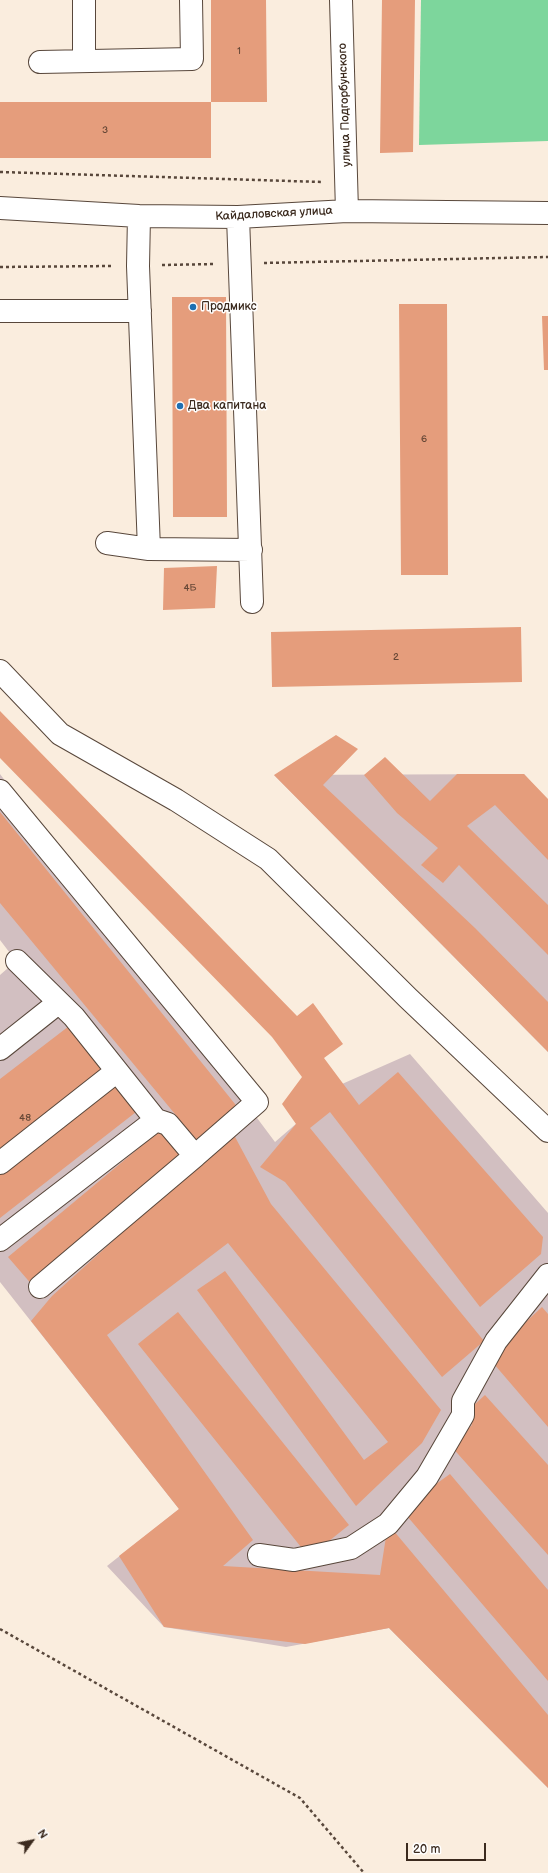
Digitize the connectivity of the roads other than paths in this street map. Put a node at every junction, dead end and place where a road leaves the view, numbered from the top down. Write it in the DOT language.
graph roads {
  1 [pos="84,0"];
  2 [pos="191,0"];
  3 [pos="341,0"];
  4 [pos="84,61"];
  5 [pos="40,62"];
  6 [pos="0,208"];
  7 [pos="347,211"];
  8 [pos="548,213"];
  9 [pos="139,216"];
  10 [pos="238,217"];
  11 [pos="0,311"];
  12 [pos="140,311"];
  13 [pos="107,543"];
  14 [pos="149,549"];
  15 [pos="251,550"];
  16 [pos="252,602"];
  17 [pos="0,671"];
  18 [pos="0,791"];
  19 [pos="17,961"];
  20 [pos="58,1003"];
  21 [pos="0,1049"];
  22 [pos="117,1071"];
  23 [pos="156,1120"];
  24 [pos="548,1131"];
  25 [pos="195,1156"];
  26 [pos="0,1163"];
  27 [pos="0,1240"];
  28 [pos="548,1275"];
  29 [pos="40,1287"];
  30 [pos="259,1555"];
  1 -- 4 [label="street"];
  2 -- 4 [label="street"];
  3 -- 7 [label="street, улица Подгорбунского"];
  4 -- 5 [label="street"];
  6 -- 9 [label="street, Кайдаловская улица"];
  7 -- 8 [label="street, Кайдаловская улица"];
  7 -- 10 [label="street, Кайдаловская улица"];
  9 -- 10 [label="street, Кайдаловская улица"];
  9 -- 12 [label="street"];
  10 -- 15 [label="street"];
  11 -- 12 [label="street"];
  12 -- 14 [label="street"];
  13 -- 14 [label="street"];
  14 -- 15 [label="street"];
  15 -- 16 [label="street"];
  17 -- 24 [label="street"];
  18 -- 25 [label="street"];
  19 -- 20 [label="street"];
  20 -- 21 [label="street"];
  20 -- 22 [label="street"];
  22 -- 23 [label="street"];
  22 -- 26 [label="street"];
  23 -- 25 [label="street"];
  23 -- 27 [label="street"];
  25 -- 29 [label="street"];
  28 -- 30 [label="street"];
}
